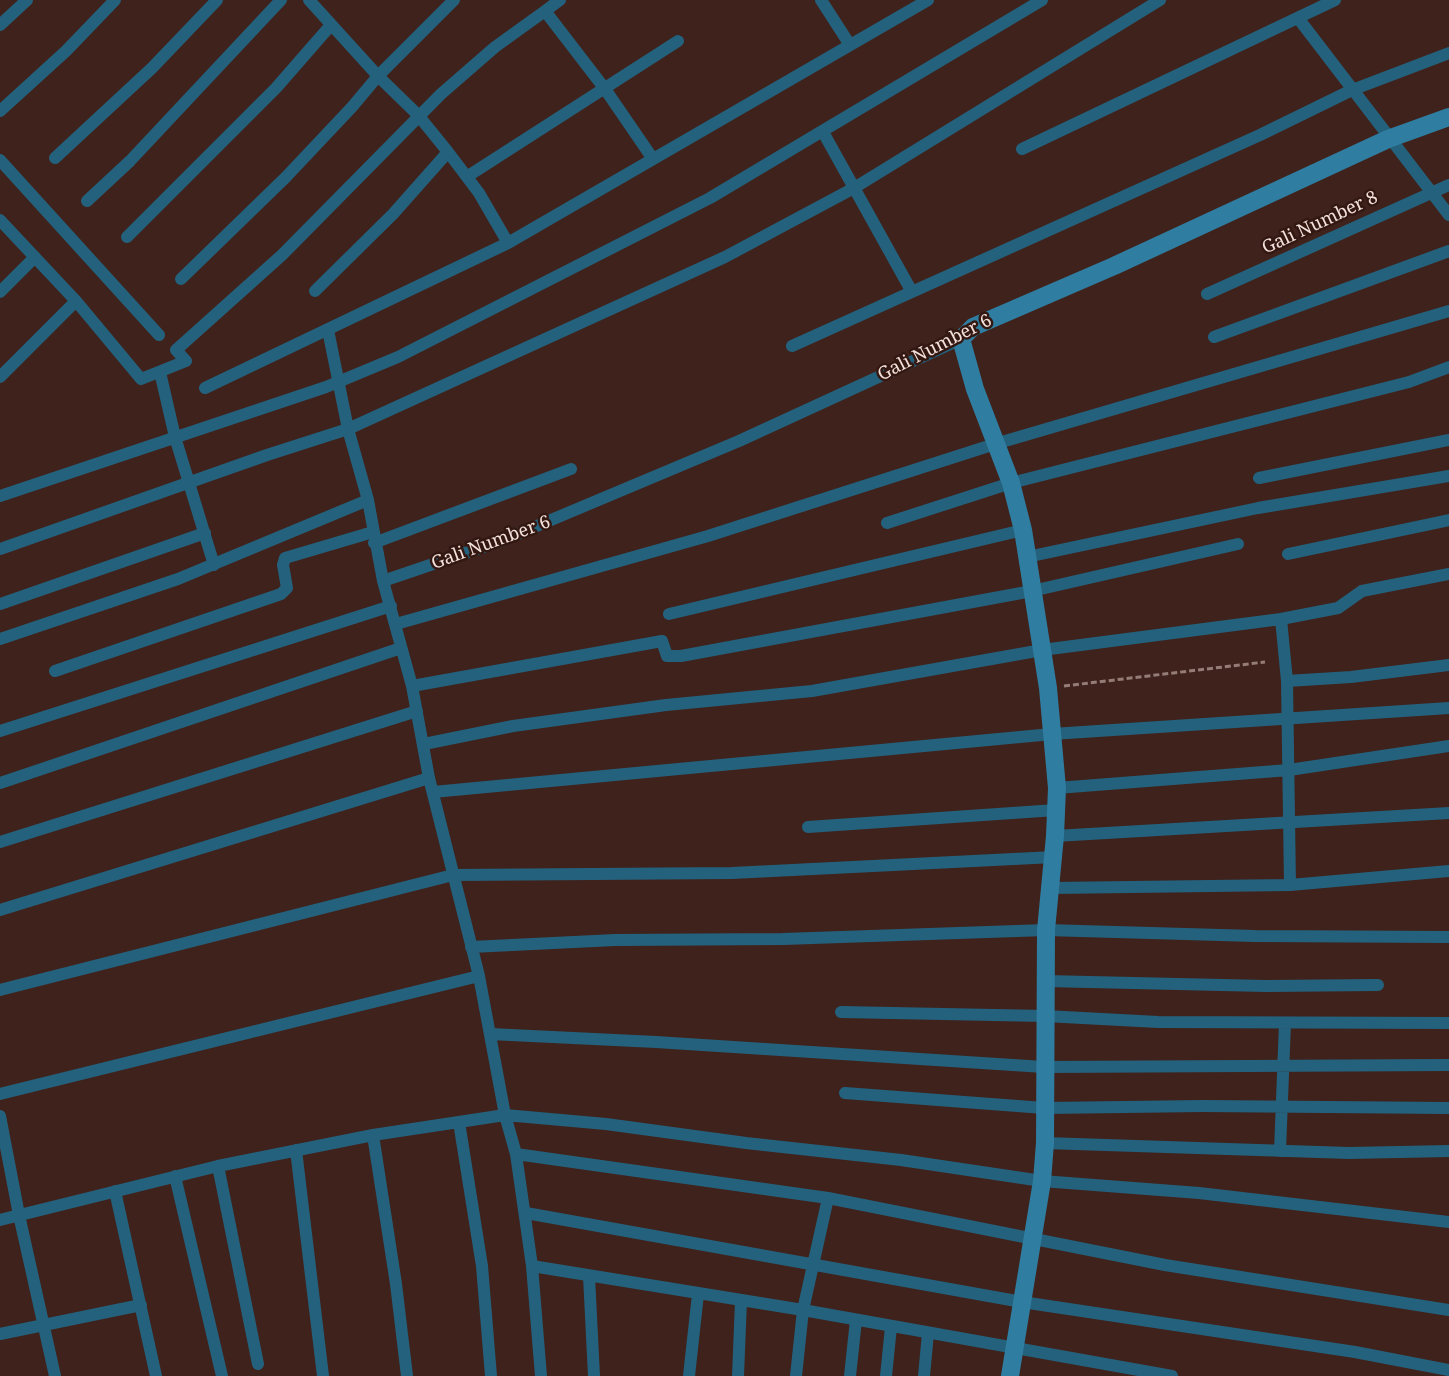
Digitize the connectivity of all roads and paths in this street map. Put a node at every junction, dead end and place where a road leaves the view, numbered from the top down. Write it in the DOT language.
graph roads {
  1 [pos="27,0"];
  2 [pos="115,0"];
  3 [pos="217,0"];
  4 [pos="281,0"];
  5 [pos="309,0"];
  6 [pos="454,0"];
  7 [pos="560,0"];
  8 [pos="821,0"];
  9 [pos="928,0"];
  10 [pos="1042,0"];
  11 [pos="1160,0"];
  12 [pos="1335,0"];
  13 [pos="545,11"];
  14 [pos="1298,18"];
  15 [pos="0,25"];
  16 [pos="331,25"];
  17 [pos="678,41"];
  18 [pos="850,45"];
  19 [pos="1449,53"];
  20 [pos="378,76"];
  21 [pos="605,89"];
  22 [pos="1352,90"];
  23 [pos="0,111"];
  24 [pos="418,115"];
  25 [pos="1449,117"];
  26 [pos="822,132"];
  27 [pos="1389,139"];
  28 [pos="1022,149"];
  29 [pos="448,152"];
  30 [pos="55,158"];
  31 [pos="652,159"];
  32 [pos="0,160"];
  33 [pos="468,176"];
  34 [pos="1449,184"];
  35 [pos="854,188"];
  36 [pos="1430,192"];
  37 [pos="87,201"];
  38 [pos="1449,215"];
  39 [pos="2,227"];
  40 [pos="127,237"];
  41 [pos="508,243"];
  42 [pos="1449,251"];
  43 [pos="35,257"];
  44 [pos="181,279"];
  45 [pos="315,291"];
  46 [pos="0,292"];
  47 [pos="912,292"];
  48 [pos="1207,294"];
  49 [pos="76,301"];
  50 [pos="1449,311"];
  51 [pos="328,330"];
  52 [pos="159,335"];
  53 [pos="1214,337"];
  54 [pos="961,339"];
  55 [pos="792,346"];
  56 [pos="1449,367"];
  57 [pos="160,372"];
  58 [pos="0,377"];
  59 [pos="339,382"];
  60 [pos="205,388"];
  61 [pos="348,429"];
  62 [pos="175,436"];
  63 [pos="1449,440"];
  64 [pos="995,444"];
  65 [pos="571,469"];
  66 [pos="1449,476"];
  67 [pos="1259,478"];
  68 [pos="189,482"];
  69 [pos="1011,483"];
  70 [pos="0,496"];
  71 [pos="368,500"];
  72 [pos="1449,520"];
  73 [pos="887,523"];
  74 [pos="1023,530"];
  75 [pos="205,533"];
  76 [pos="374,537"];
  77 [pos="1238,544"];
  78 [pos="0,549"];
  79 [pos="1288,554"];
  80 [pos="1027,557"];
  81 [pos="214,565"];
  82 [pos="1449,574"];
  83 [pos="383,581"];
  84 [pos="1032,591"];
  85 [pos="0,604"];
  86 [pos="391,606"];
  87 [pos="669,614"];
  88 [pos="1281,619"];
  89 [pos="396,624"];
  90 [pos="0,639"];
  91 [pos="401,648"];
  92 [pos="1042,650"];
  93 [pos="1265,662"];
  94 [pos="1449,665"];
  95 [pos="55,671"];
  96 [pos="1287,681"];
  97 [pos="412,686"];
  98 [pos="1048,688"];
  99 [pos="1449,708"];
  100 [pos="417,711"];
  101 [pos="1288,719"];
  102 [pos="0,731"];
  103 [pos="1052,734"];
  104 [pos="424,744"];
  105 [pos="1449,746"];
  106 [pos="1289,770"];
  107 [pos="429,778"];
  108 [pos="0,783"];
  109 [pos="1057,788"];
  110 [pos="433,792"];
  111 [pos="1056,810"];
  112 [pos="1449,813"];
  113 [pos="1290,823"];
  114 [pos="808,827"];
  115 [pos="1055,836"];
  116 [pos="0,842"];
  117 [pos="1054,857"];
  118 [pos="1449,871"];
  119 [pos="453,875"];
  120 [pos="1290,885"];
  121 [pos="1051,888"];
  122 [pos="0,910"];
  123 [pos="1047,930"];
  124 [pos="1449,937"];
  125 [pos="471,947"];
  126 [pos="479,976"];
  127 [pos="1045,981"];
  128 [pos="1378,985"];
  129 [pos="0,990"];
  130 [pos="841,1012"];
  131 [pos="1045,1016"];
  132 [pos="1285,1023"];
  133 [pos="1449,1023"];
  134 [pos="490,1034"];
  135 [pos="1449,1065"];
  136 [pos="1044,1067"];
  137 [pos="1284,1067"];
  138 [pos="845,1093"];
  139 [pos="0,1094"];
  140 [pos="1282,1107"];
  141 [pos="1044,1108"];
  142 [pos="1449,1108"];
  143 [pos="505,1115"];
  144 [pos="0,1116"];
  145 [pos="459,1122"];
  146 [pos="373,1135"];
  147 [pos="1045,1143"];
  148 [pos="296,1150"];
  149 [pos="1280,1151"];
  150 [pos="1449,1151"];
  151 [pos="516,1154"];
  152 [pos="218,1166"];
  153 [pos="175,1176"];
  154 [pos="1042,1181"];
  155 [pos="115,1191"];
  156 [pos="828,1198"];
  157 [pos="526,1213"];
  158 [pos="19,1215"];
  159 [pos="0,1221"];
  160 [pos="1449,1222"];
  161 [pos="1033,1238"];
  162 [pos="812,1263"];
  163 [pos="532,1266"];
  164 [pos="589,1276"];
  165 [pos="698,1294"];
  166 [pos="741,1301"];
  167 [pos="1022,1302"];
  168 [pos="141,1305"];
  169 [pos="803,1310"];
  170 [pos="1449,1310"];
  171 [pos="856,1320"];
  172 [pos="44,1324"];
  173 [pos="891,1327"];
  174 [pos="0,1334"];
  175 [pos="928,1334"];
  176 [pos="1013,1349"];
  177 [pos="258,1364"];
  178 [pos="1449,1370"];
  179 [pos="56,1376"];
  180 [pos="156,1376"];
  181 [pos="222,1376"];
  182 [pos="322,1376"];
  183 [pos="407,1376"];
  184 [pos="490,1376"];
  185 [pos="541,1376"];
  186 [pos="594,1376"];
  187 [pos="689,1376"];
  188 [pos="738,1376"];
  189 [pos="796,1376"];
  190 [pos="850,1376"];
  191 [pos="886,1376"];
  192 [pos="924,1376"];
  193 [pos="1010,1376"];
  194 [pos="1172,1376"];
  1 -- 15 [label="street"];
  2 -- 23 [label="street"];
  3 -- 30 [label="street"];
  4 -- 37 [label="street"];
  5 -- 16 [label="street"];
  6 -- 20 [label="street"];
  7 -- 13 [label="street"];
  8 -- 18 [label="street"];
  9 -- 18 [label="street"];
  10 -- 26 [label="street"];
  11 -- 35 [label="street"];
  12 -- 14 [label="street"];
  13 -- 21 [label="street"];
  13 -- 24 [label="street"];
  14 -- 22 [label="street"];
  14 -- 28 [label="street"];
  16 -- 20 [label="street"];
  16 -- 40 [label="street"];
  17 -- 21 [label="street"];
  18 -- 31 [label="street"];
  19 -- 22 [label="street"];
  20 -- 24 [label="street"];
  20 -- 44 [label="street"];
  21 -- 31 [label="street"];
  21 -- 33 [label="street"];
  22 -- 27 [label="street"];
  22 -- 47 [label="street"];
  24 -- 29 [label="street"];
  24 -- 57 [label="street"];
  25 -- 27 [label="street, Gali Number 6"];
  26 -- 35 [label="street"];
  26 -- 59 [label="street"];
  27 -- 36 [label="street"];
  27 -- 54 [label="street, Gali Number 6"];
  29 -- 33 [label="street"];
  29 -- 45 [label="street"];
  31 -- 41 [label="street"];
  32 -- 52 [label="street"];
  33 -- 41 [label="street"];
  34 -- 36 [label="street, Gali Number 8"];
  35 -- 47 [label="street"];
  35 -- 61 [label="street"];
  36 -- 38 [label="street"];
  36 -- 48 [label="street, Gali Number 8"];
  39 -- 43 [label="street"];
  41 -- 51 [label="street"];
  42 -- 53 [label="street"];
  43 -- 46 [label="street"];
  43 -- 49 [label="street"];
  47 -- 55 [label="street"];
  49 -- 57 [label="street"];
  49 -- 58 [label="street"];
  50 -- 64 [label="street"];
  51 -- 59 [label="street"];
  51 -- 60 [label="street"];
  54 -- 64 [label="street"];
  54 -- 83 [label="street, Gali Number 6"];
  56 -- 69 [label="street"];
  57 -- 62 [label="street"];
  59 -- 61 [label="street"];
  59 -- 62 [label="street"];
  61 -- 68 [label="street"];
  61 -- 71 [label="street"];
  62 -- 68 [label="street"];
  62 -- 70 [label="street"];
  63 -- 67 [label="street"];
  64 -- 69 [label="street"];
  64 -- 89 [label="street"];
  65 -- 76 [label="street"];
  66 -- 80 [label="street"];
  68 -- 75 [label="street"];
  68 -- 78 [label="street"];
  69 -- 73 [label="street"];
  69 -- 74 [label="street"];
  71 -- 76 [label="street"];
  71 -- 81 [label="street"];
  72 -- 79 [label="street"];
  74 -- 80 [label="street"];
  74 -- 87 [label="street"];
  75 -- 81 [label="street"];
  75 -- 85 [label="street"];
  76 -- 83 [label="street"];
  76 -- 95 [label="street"];
  77 -- 84 [label="street"];
  80 -- 84 [label="street"];
  81 -- 90 [label="street"];
  82 -- 88 [label="street"];
  83 -- 86 [label="street"];
  84 -- 92 [label="street"];
  84 -- 97 [label="street"];
  86 -- 89 [label="street"];
  86 -- 102 [label="street"];
  88 -- 92 [label="street"];
  88 -- 96 [label="street"];
  89 -- 91 [label="street"];
  91 -- 97 [label="street"];
  91 -- 108 [label="street"];
  92 -- 98 [label="street"];
  92 -- 104 [label="street"];
  93 -- 98 [label="path"];
  94 -- 96 [label="street"];
  96 -- 101 [label="street"];
  97 -- 100 [label="street"];
  98 -- 103 [label="street"];
  99 -- 101 [label="street"];
  100 -- 104 [label="street"];
  100 -- 116 [label="street"];
  101 -- 103 [label="street"];
  101 -- 106 [label="street"];
  103 -- 109 [label="street"];
  103 -- 110 [label="street"];
  104 -- 107 [label="street"];
  105 -- 106 [label="street"];
  106 -- 109 [label="street"];
  106 -- 113 [label="street"];
  107 -- 110 [label="street"];
  107 -- 122 [label="street"];
  109 -- 111 [label="street"];
  110 -- 119 [label="street"];
  111 -- 114 [label="street"];
  111 -- 115 [label="street"];
  112 -- 113 [label="street"];
  113 -- 115 [label="street"];
  113 -- 120 [label="street"];
  115 -- 117 [label="street"];
  117 -- 119 [label="street"];
  117 -- 121 [label="street"];
  118 -- 120 [label="street"];
  119 -- 125 [label="street"];
  119 -- 129 [label="street"];
  120 -- 121 [label="street"];
  121 -- 123 [label="street"];
  123 -- 124 [label="street"];
  123 -- 125 [label="street"];
  123 -- 127 [label="street"];
  125 -- 126 [label="street"];
  126 -- 134 [label="street"];
  126 -- 139 [label="street"];
  127 -- 128 [label="street"];
  127 -- 131 [label="street"];
  130 -- 131 [label="street"];
  131 -- 132 [label="street"];
  131 -- 136 [label="street"];
  132 -- 133 [label="street"];
  132 -- 137 [label="street"];
  134 -- 136 [label="street"];
  134 -- 143 [label="street"];
  135 -- 137 [label="street"];
  136 -- 137 [label="street"];
  136 -- 141 [label="street"];
  137 -- 140 [label="street"];
  138 -- 141 [label="street"];
  140 -- 141 [label="street"];
  140 -- 142 [label="street"];
  140 -- 149 [label="street"];
  141 -- 147 [label="street"];
  143 -- 145 [label="street"];
  143 -- 151 [label="street"];
  143 -- 154 [label="street"];
  144 -- 158 [label="street"];
  145 -- 146 [label="street"];
  145 -- 184 [label="street"];
  146 -- 148 [label="street"];
  146 -- 183 [label="street"];
  147 -- 149 [label="street"];
  147 -- 154 [label="street"];
  148 -- 152 [label="street"];
  148 -- 182 [label="street"];
  149 -- 150 [label="street"];
  151 -- 156 [label="street"];
  151 -- 157 [label="street"];
  152 -- 153 [label="street"];
  152 -- 177 [label="street"];
  153 -- 155 [label="street"];
  153 -- 181 [label="street"];
  154 -- 160 [label="street"];
  154 -- 161 [label="street"];
  155 -- 158 [label="street"];
  155 -- 168 [label="street"];
  156 -- 161 [label="street"];
  156 -- 162 [label="street"];
  157 -- 162 [label="street"];
  157 -- 163 [label="street"];
  158 -- 159 [label="street"];
  158 -- 172 [label="street"];
  161 -- 167 [label="street"];
  161 -- 170 [label="street"];
  162 -- 167 [label="street"];
  162 -- 169 [label="street"];
  163 -- 164 [label="street"];
  163 -- 185 [label="street"];
  164 -- 165 [label="street"];
  164 -- 186 [label="street"];
  165 -- 166 [label="street"];
  165 -- 187 [label="street"];
  166 -- 169 [label="street"];
  166 -- 188 [label="street"];
  167 -- 176 [label="street"];
  167 -- 178 [label="street"];
  168 -- 172 [label="street"];
  168 -- 180 [label="street"];
  169 -- 171 [label="street"];
  169 -- 189 [label="street"];
  171 -- 173 [label="street"];
  171 -- 190 [label="street"];
  172 -- 174 [label="street"];
  172 -- 179 [label="street"];
  173 -- 175 [label="street"];
  173 -- 191 [label="street"];
  175 -- 176 [label="street"];
  175 -- 192 [label="street"];
  176 -- 193 [label="street"];
  176 -- 194 [label="street"];
}
